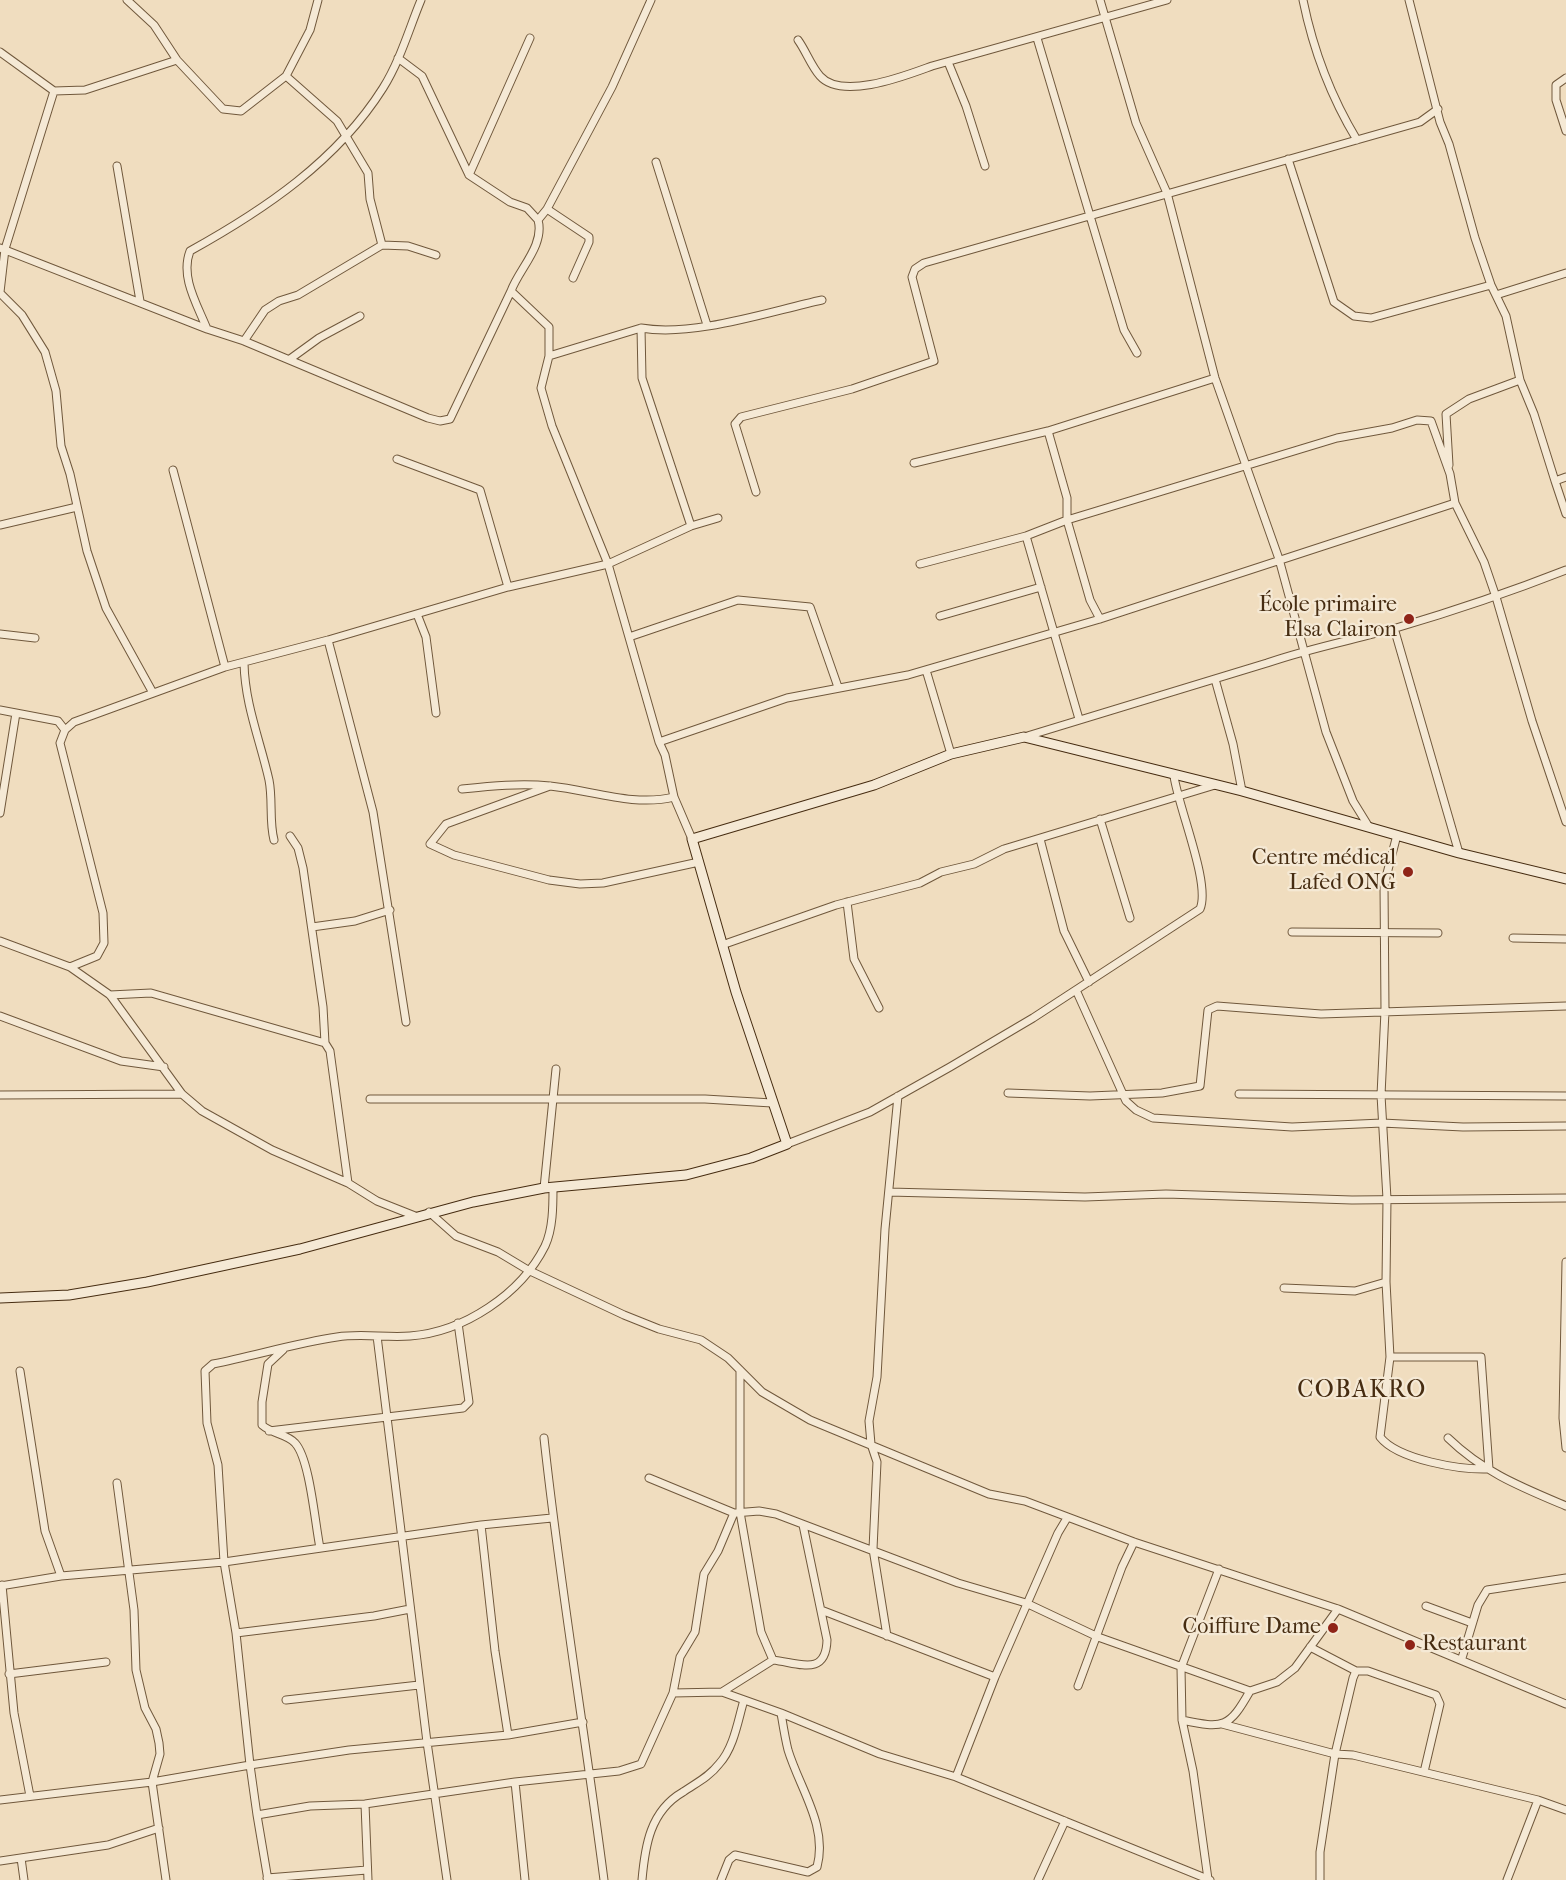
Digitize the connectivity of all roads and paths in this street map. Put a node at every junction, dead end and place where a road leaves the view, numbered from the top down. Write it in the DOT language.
graph roads {
  1 [pos="127,0"];
  2 [pos="318,0"];
  3 [pos="422,0"];
  4 [pos="651,0"];
  5 [pos="1100,0"];
  6 [pos="1167,0"];
  7 [pos="1303,0"];
  8 [pos="1409,0"];
  9 [pos="1105,16"];
  10 [pos="530,38"];
  11 [pos="1037,38"];
  12 [pos="798,40"];
  13 [pos="0,52"];
  14 [pos="398,58"];
  15 [pos="177,60"];
  16 [pos="948,62"];
  17 [pos="286,76"];
  18 [pos="1566,78"];
  19 [pos="54,91"];
  20 [pos="1438,109"];
  21 [pos="1566,131"];
  22 [pos="345,134"];
  23 [pos="1357,140"];
  24 [pos="1288,159"];
  25 [pos="656,162"];
  26 [pos="117,166"];
  27 [pos="985,166"];
  28 [pos="469,175"];
  29 [pos="1167,193"];
  30 [pos="547,209"];
  31 [pos="1090,215"];
  32 [pos="538,220"];
  33 [pos="382,245"];
  34 [pos="2,248"];
  35 [pos="436,255"];
  36 [pos="1566,273"];
  37 [pos="573,278"];
  38 [pos="1491,285"];
  39 [pos="511,291"];
  40 [pos="0,292"];
  41 [pos="1496,295"];
  42 [pos="822,300"];
  43 [pos="140,302"];
  44 [pos="360,316"];
  45 [pos="707,325"];
  46 [pos="641,328"];
  47 [pos="207,329"];
  48 [pos="244,340"];
  49 [pos="1137,354"];
  50 [pos="549,356"];
  51 [pos="290,360"];
  52 [pos="1215,378"];
  53 [pos="1520,380"];
  54 [pos="1048,431"];
  55 [pos="397,459"];
  56 [pos="914,464"];
  57 [pos="1246,465"];
  58 [pos="173,470"];
  59 [pos="1449,474"];
  60 [pos="1566,477"];
  61 [pos="1556,481"];
  62 [pos="756,492"];
  63 [pos="1455,503"];
  64 [pos="77,507"];
  65 [pos="1566,514"];
  66 [pos="718,518"];
  67 [pos="1067,520"];
  68 [pos="0,525"];
  69 [pos="691,526"];
  70 [pos="1026,536"];
  71 [pos="1280,559"];
  72 [pos="608,564"];
  73 [pos="920,564"];
  74 [pos="1566,570"];
  75 [pos="508,587"];
  76 [pos="1041,587"];
  77 [pos="1496,597"];
  78 [pos="417,614"];
  79 [pos="940,616"];
  80 [pos="1100,619"];
  81 [pos="1394,628"];
  82 [pos="1054,630"];
  83 [pos="0,634"];
  84 [pos="629,637"];
  85 [pos="34,638"];
  86 [pos="328,640"];
  87 [pos="1305,649"];
  88 [pos="244,663"];
  89 [pos="225,667"];
  90 [pos="926,670"];
  91 [pos="1215,679"];
  92 [pos="838,687"];
  93 [pos="153,693"];
  94 [pos="0,710"];
  95 [pos="16,713"];
  96 [pos="436,713"];
  97 [pos="1079,719"];
  98 [pos="65,730"];
  99 [pos="1024,737"];
  100 [pos="659,742"];
  101 [pos="951,754"];
  102 [pos="1174,776"];
  103 [pos="1215,785"];
  104 [pos="550,786"];
  105 [pos="462,789"];
  106 [pos="1242,791"];
  107 [pos="674,797"];
  108 [pos="1177,797"];
  109 [pos="0,813"];
  110 [pos="1100,819"];
  111 [pos="1566,822"];
  112 [pos="1369,827"];
  113 [pos="1396,835"];
  114 [pos="290,836"];
  115 [pos="692,838"];
  116 [pos="1040,839"];
  117 [pos="274,840"];
  118 [pos="1460,853"];
  119 [pos="699,862"];
  120 [pos="1566,879"];
  121 [pos="847,902"];
  122 [pos="390,910"];
  123 [pos="1130,918"];
  124 [pos="312,927"];
  125 [pos="1292,932"];
  126 [pos="1385,932"];
  127 [pos="1438,933"];
  128 [pos="1513,938"];
  129 [pos="1566,939"];
  130 [pos="0,941"];
  131 [pos="722,945"];
  132 [pos="70,968"];
  133 [pos="1089,982"];
  134 [pos="1076,990"];
  135 [pos="110,995"];
  136 [pos="1566,1006"];
  137 [pos="879,1008"];
  138 [pos="1384,1011"];
  139 [pos="0,1016"];
  140 [pos="406,1022"];
  141 [pos="325,1043"];
  142 [pos="164,1067"];
  143 [pos="556,1069"];
  144 [pos="1008,1093"];
  145 [pos="1121,1093"];
  146 [pos="182,1094"];
  147 [pos="1239,1094"];
  148 [pos="0,1095"];
  149 [pos="1381,1095"];
  150 [pos="898,1096"];
  151 [pos="1566,1096"];
  152 [pos="370,1099"];
  153 [pos="553,1100"];
  154 [pos="772,1103"];
  155 [pos="1382,1123"];
  156 [pos="1566,1126"];
  157 [pos="787,1144"];
  158 [pos="348,1184"];
  159 [pos="548,1188"];
  160 [pos="890,1192"];
  161 [pos="1566,1198"];
  162 [pos="1387,1199"];
  163 [pos="429,1212"];
  164 [pos="416,1216"];
  165 [pos="1566,1262"];
  166 [pos="528,1270"];
  167 [pos="1566,1276"];
  168 [pos="1386,1282"];
  169 [pos="1284,1288"];
  170 [pos="0,1298"];
  171 [pos="458,1323"];
  172 [pos="377,1336"];
  173 [pos="284,1349"];
  174 [pos="1390,1357"];
  175 [pos="740,1370"];
  176 [pos="20,1371"];
  177 [pos="388,1416"];
  178 [pos="269,1431"];
  179 [pos="544,1438"];
  180 [pos="1448,1438"];
  181 [pos="871,1444"];
  182 [pos="1566,1448"];
  183 [pos="1489,1469"];
  184 [pos="649,1478"];
  185 [pos="117,1484"];
  186 [pos="1566,1506"];
  187 [pos="737,1513"];
  188 [pos="552,1518"];
  189 [pos="1067,1518"];
  190 [pos="481,1525"];
  191 [pos="803,1525"];
  192 [pos="402,1536"];
  193 [pos="1134,1542"];
  194 [pos="320,1548"];
  195 [pos="873,1549"];
  196 [pos="224,1562"];
  197 [pos="128,1569"];
  198 [pos="1220,1569"];
  199 [pos="61,1576"];
  200 [pos="1566,1578"];
  201 [pos="1,1585"];
  202 [pos="1026,1603"];
  203 [pos="1426,1606"];
  204 [pos="410,1609"];
  205 [pos="1338,1609"];
  206 [pos="821,1610"];
  207 [pos="1472,1623"];
  208 [pos="236,1633"];
  209 [pos="887,1636"];
  210 [pos="1098,1637"];
  211 [pos="1310,1647"];
  212 [pos="1462,1658"];
  213 [pos="773,1660"];
  214 [pos="106,1662"];
  215 [pos="1181,1668"];
  216 [pos="1356,1671"];
  217 [pos="9,1674"];
  218 [pos="994,1677"];
  219 [pos="419,1685"];
  220 [pos="1078,1686"];
  221 [pos="1250,1691"];
  222 [pos="722,1692"];
  223 [pos="673,1693"];
  224 [pos="286,1700"];
  225 [pos="744,1700"];
  226 [pos="1566,1704"];
  227 [pos="781,1713"];
  228 [pos="1182,1720"];
  229 [pos="583,1722"];
  230 [pos="1222,1724"];
  231 [pos="508,1735"];
  232 [pos="427,1742"];
  233 [pos="1335,1754"];
  234 [pos="250,1766"];
  235 [pos="1424,1772"];
  236 [pos="590,1774"];
  237 [pos="956,1777"];
  238 [pos="152,1782"];
  239 [pos="515,1782"];
  240 [pos="434,1793"];
  241 [pos="30,1796"];
  242 [pos="0,1800"];
  243 [pos="1538,1800"];
  244 [pos="365,1804"];
  245 [pos="1566,1810"];
  246 [pos="257,1815"];
  247 [pos="1065,1821"];
  248 [pos="159,1828"];
  249 [pos="21,1858"];
  250 [pos="0,1862"];
  251 [pos="367,1870"];
  252 [pos="267,1879"];
  253 [pos="24,1880"];
  254 [pos="166,1880"];
  255 [pos="368,1880"];
  256 [pos="447,1880"];
  257 [pos="525,1880"];
  258 [pos="604,1880"];
  259 [pos="642,1880"];
  260 [pos="721,1880"];
  261 [pos="1038,1880"];
  262 [pos="1209,1880"];
  263 [pos="1320,1880"];
  264 [pos="1507,1880"];
  1 -- 15 [label="street"];
  2 -- 17 [label="street"];
  3 -- 14 [label="street"];
  4 -- 30 [label="street"];
  5 -- 9 [label="street"];
  6 -- 9 [label="street"];
  7 -- 23 [label="street"];
  8 -- 20 [label="street"];
  9 -- 11 [label="street"];
  9 -- 29 [label="street"];
  10 -- 28 [label="street"];
  11 -- 16 [label="street"];
  11 -- 31 [label="street"];
  12 -- 16 [label="street"];
  13 -- 19 [label="street"];
  14 -- 22 [label="street"];
  14 -- 28 [label="street"];
  15 -- 17 [label="street"];
  15 -- 19 [label="street"];
  16 -- 27 [label="street"];
  17 -- 22 [label="street"];
  18 -- 21 [label="street"];
  19 -- 34 [label="street"];
  20 -- 23 [label="street"];
  20 -- 38 [label="street"];
  22 -- 33 [label="street"];
  22 -- 47 [label="street"];
  23 -- 24 [label="street"];
  24 -- 29 [label="street"];
  24 -- 38 [label="street"];
  25 -- 45 [label="street"];
  26 -- 43 [label="street"];
  28 -- 32 [label="street"];
  29 -- 31 [label="street"];
  29 -- 52 [label="street"];
  30 -- 32 [label="street"];
  30 -- 37 [label="street"];
  31 -- 49 [label="street"];
  31 -- 62 [label="street"];
  32 -- 39 [label="street"];
  33 -- 35 [label="street"];
  33 -- 48 [label="street"];
  34 -- 40 [label="street"];
  34 -- 43 [label="street"];
  36 -- 41 [label="street"];
  38 -- 41 [label="street"];
  39 -- 50 [label="street"];
  39 -- 51 [label="street"];
  40 -- 64 [label="street"];
  41 -- 53 [label="street"];
  42 -- 45 [label="street"];
  43 -- 47 [label="street"];
  44 -- 51 [label="street"];
  45 -- 46 [label="street"];
  46 -- 50 [label="street"];
  46 -- 69 [label="street"];
  47 -- 48 [label="street"];
  48 -- 51 [label="street"];
  50 -- 72 [label="street"];
  52 -- 54 [label="street"];
  52 -- 57 [label="street"];
  53 -- 59 [label="street"];
  53 -- 61 [label="street"];
  54 -- 56 [label="street"];
  54 -- 67 [label="street"];
  55 -- 75 [label="street"];
  57 -- 59 [label="street"];
  57 -- 67 [label="street"];
  57 -- 71 [label="street"];
  58 -- 89 [label="street"];
  59 -- 63 [label="street"];
  60 -- 61 [label="street"];
  61 -- 65 [label="street"];
  63 -- 71 [label="street"];
  63 -- 77 [label="street"];
  64 -- 68 [label="street"];
  64 -- 93 [label="street"];
  66 -- 69 [label="street"];
  67 -- 70 [label="street"];
  67 -- 80 [label="street"];
  69 -- 72 [label="street"];
  70 -- 73 [label="street"];
  70 -- 76 [label="street"];
  71 -- 80 [label="street"];
  71 -- 87 [label="street"];
  72 -- 75 [label="street"];
  72 -- 84 [label="street"];
  74 -- 77 [label="street"];
  75 -- 78 [label="street"];
  76 -- 79 [label="street"];
  76 -- 82 [label="street"];
  77 -- 81 [label="street"];
  77 -- 111 [label="street"];
  78 -- 86 [label="street"];
  78 -- 96 [label="street"];
  80 -- 82 [label="street"];
  81 -- 87 [label="street"];
  81 -- 118 [label="street"];
  82 -- 90 [label="street"];
  82 -- 97 [label="street"];
  83 -- 85 [label="street"];
  84 -- 92 [label="street"];
  84 -- 100 [label="street"];
  86 -- 88 [label="street"];
  86 -- 122 [label="street"];
  87 -- 91 [label="street"];
  87 -- 112 [label="street"];
  88 -- 89 [label="street"];
  88 -- 117 [label="street"];
  89 -- 93 [label="street"];
  90 -- 92 [label="street"];
  90 -- 101 [label="street"];
  91 -- 97 [label="street"];
  91 -- 106 [label="street"];
  92 -- 100 [label="street"];
  93 -- 98 [label="street"];
  94 -- 95 [label="street"];
  95 -- 98 [label="street"];
  95 -- 109 [label="street"];
  97 -- 99 [label="street"];
  98 -- 132 [label="street"];
  99 -- 101 [label="street"];
  99 -- 102 [label="street"];
  100 -- 107 [label="street"];
  101 -- 115 [label="street"];
  102 -- 103 [label="street"];
  102 -- 108 [label="street"];
  103 -- 106 [label="street"];
  103 -- 108 [label="street"];
  104 -- 105 [label="street"];
  104 -- 107 [label="street"];
  104 -- 119 [label="street"];
  106 -- 112 [label="street"];
  107 -- 115 [label="street"];
  108 -- 110 [label="street"];
  108 -- 133 [label="street"];
  110 -- 116 [label="street"];
  110 -- 123 [label="street"];
  112 -- 113 [label="street"];
  113 -- 118 [label="street"];
  113 -- 126 [label="street"];
  114 -- 124 [label="street"];
  115 -- 119 [label="street"];
  116 -- 121 [label="street"];
  116 -- 133 [label="street"];
  118 -- 120 [label="street"];
  119 -- 131 [label="street"];
  121 -- 131 [label="street"];
  121 -- 137 [label="street"];
  122 -- 124 [label="street"];
  122 -- 140 [label="street"];
  124 -- 141 [label="street"];
  125 -- 126 [label="street"];
  126 -- 127 [label="street"];
  126 -- 138 [label="street"];
  128 -- 129 [label="street"];
  130 -- 132 [label="street"];
  131 -- 154 [label="street"];
  132 -- 135 [label="street"];
  133 -- 134 [label="street"];
  134 -- 145 [label="street"];
  134 -- 150 [label="street"];
  135 -- 141 [label="street"];
  135 -- 142 [label="street"];
  136 -- 138 [label="street"];
  138 -- 145 [label="street"];
  138 -- 149 [label="street"];
  139 -- 142 [label="street"];
  141 -- 158 [label="street"];
  142 -- 146 [label="street"];
  143 -- 153 [label="street"];
  144 -- 145 [label="street"];
  145 -- 155 [label="street"];
  146 -- 148 [label="street"];
  146 -- 158 [label="street"];
  147 -- 149 [label="street"];
  149 -- 151 [label="street"];
  149 -- 155 [label="street"];
  150 -- 157 [label="street"];
  150 -- 160 [label="street"];
  152 -- 153 [label="street"];
  153 -- 154 [label="street"];
  153 -- 159 [label="street"];
  154 -- 157 [label="street"];
  155 -- 156 [label="street"];
  155 -- 162 [label="street"];
  157 -- 159 [label="street"];
  158 -- 164 [label="street"];
  159 -- 163 [label="street"];
  159 -- 166 [label="street"];
  160 -- 162 [label="street"];
  160 -- 181 [label="street"];
  161 -- 162 [label="street"];
  162 -- 168 [label="street"];
  163 -- 164 [label="street"];
  163 -- 166 [label="street"];
  164 -- 170 [label="street"];
  165 -- 167 [label="street"];
  166 -- 171 [label="street"];
  166 -- 175 [label="street"];
  167 -- 182 [label="street"];
  168 -- 169 [label="street"];
  168 -- 174 [label="street"];
  171 -- 172 [label="street"];
  171 -- 177 [label="street"];
  172 -- 173 [label="street"];
  172 -- 177 [label="street"];
  173 -- 178 [label="street"];
  173 -- 196 [label="street"];
  174 -- 183 [label="street"];
  174 -- 183 [label="street"];
  175 -- 181 [label="street"];
  175 -- 187 [label="street"];
  176 -- 199 [label="street"];
  177 -- 178 [label="street"];
  177 -- 192 [label="street"];
  178 -- 194 [label="street"];
  179 -- 188 [label="street"];
  180 -- 183 [label="street"];
  181 -- 189 [label="street"];
  181 -- 195 [label="street"];
  183 -- 186 [label="street"];
  184 -- 187 [label="street"];
  185 -- 197 [label="street"];
  187 -- 191 [label="street"];
  187 -- 213 [label="street"];
  187 -- 223 [label="street"];
  188 -- 190 [label="street"];
  188 -- 229 [label="street"];
  189 -- 193 [label="street"];
  189 -- 202 [label="street"];
  190 -- 192 [label="street"];
  190 -- 231 [label="street"];
  191 -- 195 [label="street"];
  191 -- 206 [label="street"];
  192 -- 194 [label="street"];
  192 -- 204 [label="street"];
  193 -- 198 [label="street"];
  193 -- 210 [label="street"];
  194 -- 196 [label="street"];
  195 -- 202 [label="street"];
  195 -- 209 [label="street"];
  196 -- 197 [label="street"];
  196 -- 208 [label="street"];
  197 -- 199 [label="street"];
  197 -- 238 [label="street"];
  198 -- 205 [label="street"];
  198 -- 215 [label="street"];
  199 -- 201 [label="street"];
  200 -- 207 [label="street"];
  201 -- 217 [label="street"];
  202 -- 210 [label="street"];
  202 -- 218 [label="street"];
  203 -- 207 [label="street"];
  204 -- 208 [label="street"];
  204 -- 219 [label="street"];
  205 -- 211 [label="street"];
  205 -- 212 [label="street"];
  206 -- 209 [label="street"];
  206 -- 213 [label="street"];
  207 -- 212 [label="street"];
  208 -- 234 [label="street"];
  209 -- 218 [label="street"];
  210 -- 215 [label="street"];
  210 -- 220 [label="street"];
  211 -- 216 [label="street"];
  211 -- 221 [label="street"];
  212 -- 226 [label="street"];
  213 -- 222 [label="street"];
  214 -- 217 [label="street"];
  215 -- 221 [label="street"];
  215 -- 228 [label="street"];
  216 -- 233 [label="street"];
  216 -- 235 [label="street"];
  217 -- 241 [label="street"];
  218 -- 237 [label="street"];
  219 -- 224 [label="street"];
  219 -- 232 [label="street"];
  221 -- 230 [label="street"];
  222 -- 223 [label="street"];
  222 -- 225 [label="street"];
  223 -- 236 [label="street"];
  225 -- 227 [label="street"];
  225 -- 259 [label="street"];
  227 -- 237 [label="street"];
  227 -- 260 [label="street"];
  228 -- 230 [label="street"];
  228 -- 262 [label="street"];
  229 -- 231 [label="street"];
  229 -- 236 [label="street"];
  230 -- 233 [label="street"];
  231 -- 232 [label="street"];
  232 -- 234 [label="street"];
  232 -- 240 [label="street"];
  233 -- 235 [label="street"];
  233 -- 263 [label="street"];
  234 -- 238 [label="street"];
  234 -- 246 [label="street"];
  235 -- 243 [label="street"];
  236 -- 239 [label="street"];
  236 -- 258 [label="street"];
  237 -- 247 [label="street"];
  238 -- 241 [label="street"];
  238 -- 248 [label="street"];
  239 -- 240 [label="street"];
  239 -- 257 [label="street"];
  240 -- 244 [label="street"];
  240 -- 256 [label="street"];
  241 -- 242 [label="street"];
  243 -- 245 [label="street"];
  243 -- 264 [label="street"];
  244 -- 246 [label="street"];
  244 -- 251 [label="street"];
  246 -- 252 [label="street"];
  247 -- 261 [label="street"];
  247 -- 262 [label="street"];
  248 -- 249 [label="street"];
  248 -- 254 [label="street"];
  249 -- 250 [label="street"];
  249 -- 253 [label="street"];
  251 -- 252 [label="street"];
  251 -- 255 [label="street"];
}
